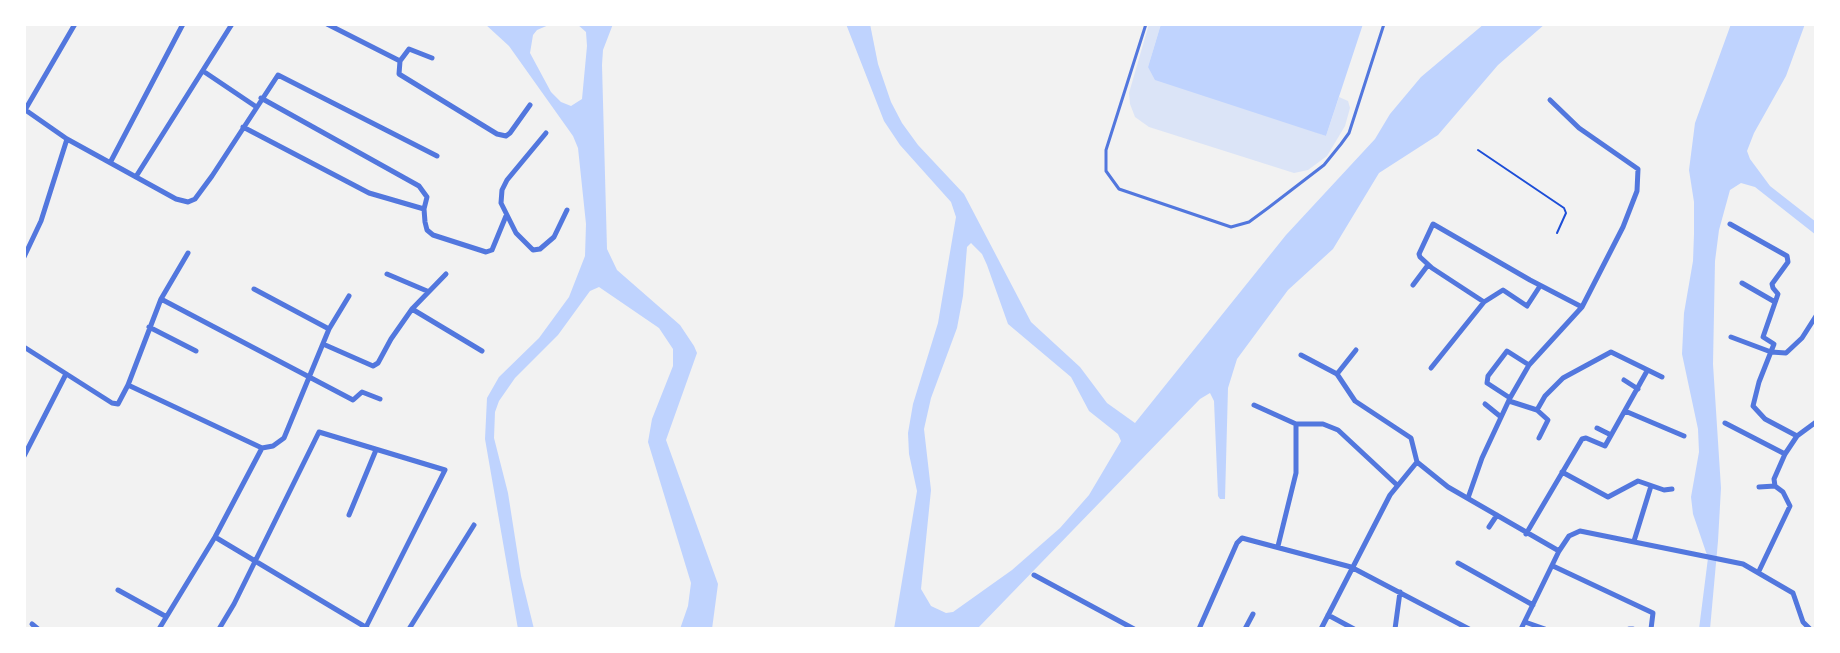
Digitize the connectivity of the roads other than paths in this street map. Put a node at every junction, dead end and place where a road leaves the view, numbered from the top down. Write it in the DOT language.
graph roads {
  1 [pos="75,24"];
  2 [pos="183,24"];
  3 [pos="232,24"];
  4 [pos="327,24"];
  5 [pos="1146,24"];
  6 [pos="1384,24"];
  7 [pos="432,58"];
  8 [pos="400,61"];
  9 [pos="203,71"];
  10 [pos="261,98"];
  11 [pos="1550,100"];
  12 [pos="530,105"];
  13 [pos="256,106"];
  14 [pos="24,110"];
  15 [pos="243,127"];
  16 [pos="546,133"];
  17 [pos="67,139"];
  18 [pos="437,156"];
  19 [pos="111,161"];
  20 [pos="137,175"];
  21 [pos="424,209"];
  22 [pos="567,210"];
  23 [pos="506,216"];
  24 [pos="1730,224"];
  25 [pos="24,230"];
  26 [pos="34,235"];
  27 [pos="188,253"];
  28 [pos="24,257"];
  29 [pos="1428,265"];
  30 [pos="387,274"];
  31 [pos="446,274"];
  32 [pos="1742,283"];
  33 [pos="1413,285"];
  34 [pos="1540,286"];
  35 [pos="254,289"];
  36 [pos="427,291"];
  37 [pos="349,296"];
  38 [pos="161,299"];
  39 [pos="1484,302"];
  40 [pos="1775,302"];
  41 [pos="1582,307"];
  42 [pos="412,309"];
  43 [pos="1816,316"];
  44 [pos="149,327"];
  45 [pos="329,329"];
  46 [pos="1731,337"];
  47 [pos="323,344"];
  48 [pos="24,347"];
  49 [pos="1356,350"];
  50 [pos="196,351"];
  51 [pos="482,351"];
  52 [pos="1771,352"];
  53 [pos="1301,355"];
  54 [pos="1529,365"];
  55 [pos="1431,368"];
  56 [pos="1647,371"];
  57 [pos="66,374"];
  58 [pos="1337,374"];
  59 [pos="309,376"];
  60 [pos="1662,377"];
  61 [pos="1624,380"];
  62 [pos="128,385"];
  63 [pos="1639,387"];
  64 [pos="1648,391"];
  65 [pos="380,399"];
  66 [pos="1509,400"];
  67 [pos="1485,404"];
  68 [pos="1254,405"];
  69 [pos="1537,410"];
  70 [pos="1625,411"];
  71 [pos="1501,417"];
  72 [pos="1725,423"];
  73 [pos="1296,424"];
  74 [pos="1815,424"];
  75 [pos="1597,428"];
  76 [pos="1611,435"];
  77 [pos="1684,436"];
  78 [pos="1797,436"];
  79 [pos="1539,438"];
  80 [pos="262,448"];
  81 [pos="376,450"];
  82 [pos="1785,454"];
  83 [pos="24,456"];
  84 [pos="1417,462"];
  85 [pos="1562,472"];
  86 [pos="1397,485"];
  87 [pos="1651,486"];
  88 [pos="1775,486"];
  89 [pos="1759,487"];
  90 [pos="1672,489"];
  91 [pos="1468,498"];
  92 [pos="349,515"];
  93 [pos="1497,515"];
  94 [pos="474,525"];
  95 [pos="1489,527"];
  96 [pos="1526,534"];
  97 [pos="215,537"];
  98 [pos="1634,541"];
  99 [pos="1278,546"];
  100 [pos="1559,551"];
  101 [pos="255,560"];
  102 [pos="1458,563"];
  103 [pos="1553,566"];
  104 [pos="1351,567"];
  105 [pos="1759,571"];
  106 [pos="1034,575"];
  107 [pos="118,590"];
  108 [pos="1400,592"];
  109 [pos="1533,605"];
  110 [pos="1253,614"];
  111 [pos="1328,615"];
  112 [pos="165,616"];
  113 [pos="1525,622"];
  114 [pos="367,628"];
  115 [pos="159,629"];
  116 [pos="219,629"];
  117 [pos="409,629"];
  118 [pos="1134,629"];
  119 [pos="1199,629"];
  120 [pos="1245,629"];
  121 [pos="1321,629"];
  122 [pos="1354,629"];
  123 [pos="1395,629"];
  124 [pos="1469,629"];
  125 [pos="1521,629"];
  126 [pos="1545,629"];
  127 [pos="1651,629"];
  128 [pos="1810,629"];
  1 -- 14 [label="street"];
  2 -- 19 [label="street"];
  3 -- 9 [label="street"];
  4 -- 8 [label="street"];
  5 -- 6 [label="lane"];
  7 -- 8 [label="street"];
  8 -- 12 [label="street"];
  9 -- 13 [label="street"];
  9 -- 20 [label="street"];
  10 -- 13 [label="street"];
  10 -- 18 [label="street"];
  10 -- 21 [label="street"];
  11 -- 41 [label="street"];
  13 -- 15 [label="street"];
  14 -- 17 [label="street"];
  15 -- 20 [label="street"];
  15 -- 21 [label="street"];
  16 -- 23 [label="street"];
  17 -- 19 [label="street"];
  17 -- 26 [label="street"];
  19 -- 20 [label="street"];
  21 -- 23 [label="street"];
  22 -- 23 [label="street"];
  24 -- 40 [label="street"];
  25 -- 26 [label="street"];
  26 -- 28 [label="street"];
  27 -- 38 [label="street"];
  29 -- 33 [label="street"];
  29 -- 34 [label="street"];
  29 -- 39 [label="street"];
  30 -- 36 [label="street"];
  31 -- 36 [label="street"];
  32 -- 40 [label="street"];
  34 -- 39 [label="street"];
  34 -- 41 [label="street"];
  35 -- 45 [label="street"];
  36 -- 42 [label="street"];
  37 -- 45 [label="street"];
  38 -- 44 [label="street"];
  38 -- 59 [label="street"];
  39 -- 55 [label="street"];
  40 -- 52 [label="street"];
  41 -- 54 [label="street"];
  42 -- 47 [label="street"];
  42 -- 51 [label="street"];
  43 -- 52 [label="street"];
  44 -- 50 [label="street"];
  44 -- 62 [label="street"];
  45 -- 47 [label="street"];
  46 -- 52 [label="street"];
  47 -- 59 [label="street"];
  48 -- 57 [label="street"];
  49 -- 58 [label="street"];
  52 -- 78 [label="street"];
  53 -- 58 [label="street"];
  54 -- 66 [label="street"];
  54 -- 66 [label="street"];
  56 -- 60 [label="street"];
  56 -- 63 [label="street"];
  56 -- 69 [label="street"];
  57 -- 62 [label="street"];
  57 -- 83 [label="street"];
  58 -- 84 [label="street"];
  59 -- 65 [label="street"];
  59 -- 80 [label="street"];
  61 -- 63 [label="street"];
  62 -- 80 [label="street"];
  63 -- 64 [label="street"];
  63 -- 70 [label="street"];
  66 -- 69 [label="street"];
  66 -- 71 [label="street"];
  67 -- 71 [label="street"];
  68 -- 73 [label="street"];
  69 -- 79 [label="street"];
  70 -- 76 [label="street"];
  70 -- 77 [label="street"];
  71 -- 91 [label="street"];
  72 -- 82 [label="street"];
  73 -- 86 [label="street"];
  73 -- 99 [label="street"];
  74 -- 78 [label="street"];
  75 -- 76 [label="street"];
  76 -- 85 [label="street"];
  78 -- 82 [label="street"];
  80 -- 97 [label="street"];
  81 -- 92 [label="street"];
  81 -- 101 [label="street"];
  81 -- 114 [label="street"];
  82 -- 88 [label="street"];
  84 -- 86 [label="street"];
  84 -- 91 [label="street"];
  85 -- 87 [label="street"];
  85 -- 96 [label="street"];
  86 -- 104 [label="street"];
  87 -- 90 [label="street"];
  87 -- 98 [label="street"];
  88 -- 89 [label="street"];
  88 -- 105 [label="street"];
  91 -- 93 [label="street"];
  93 -- 95 [label="street"];
  93 -- 96 [label="street"];
  94 -- 117 [label="street"];
  96 -- 100 [label="street"];
  97 -- 101 [label="street"];
  97 -- 112 [label="street"];
  98 -- 100 [label="street"];
  98 -- 105 [label="street"];
  99 -- 104 [label="street"];
  99 -- 119 [label="street"];
  100 -- 103 [label="street"];
  101 -- 114 [label="street"];
  101 -- 116 [label="street"];
  102 -- 109 [label="street"];
  103 -- 109 [label="street"];
  103 -- 127 [label="street"];
  104 -- 108 [label="street"];
  104 -- 111 [label="street"];
  105 -- 128 [label="street"];
  106 -- 118 [label="street"];
  107 -- 112 [label="street"];
  108 -- 123 [label="street"];
  108 -- 124 [label="street"];
  109 -- 113 [label="street"];
  110 -- 120 [label="street"];
  111 -- 121 [label="street"];
  111 -- 122 [label="street"];
  112 -- 115 [label="street"];
  113 -- 125 [label="street"];
  113 -- 126 [label="street"];
}
